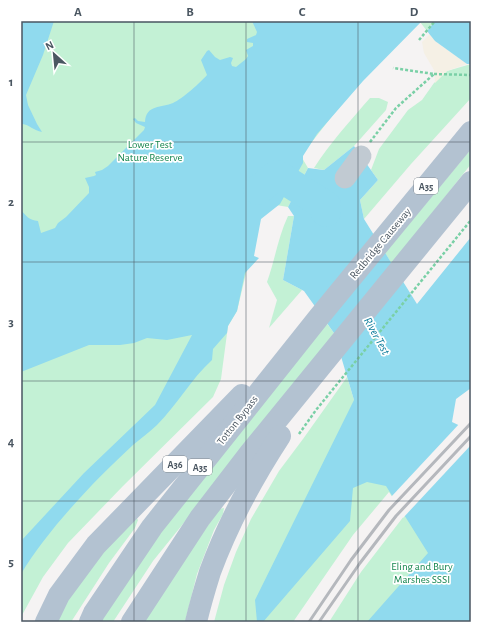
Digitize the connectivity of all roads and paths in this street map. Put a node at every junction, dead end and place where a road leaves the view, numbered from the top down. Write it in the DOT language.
graph roads {
  1 [pos="435,21"];
  2 [pos="418,40"];
  3 [pos="393,68"];
  4 [pos="434,74"];
  5 [pos="471,75"];
  6 [pos="471,132"];
  7 [pos="361,156"];
  8 [pos="345,178"];
  9 [pos="471,182"];
  10 [pos="471,220"];
  11 [pos="318,317"];
  12 [pos="335,351"];
  13 [pos="341,379"];
  14 [pos="46,622"];
  15 [pos="90,622"];
  16 [pos="132,622"];
  17 [pos="196,622"];
  1 -- 2 [label="path"];
  3 -- 4 [label="path"];
  4 -- 5 [label="path"];
  4 -- 7 [label="path"];
  6 -- 11 [label="main road, Redbridge Causeway / A35"];
  7 -- 8 [label="lane"];
  9 -- 12 [label="main road"];
  10 -- 13 [label="path"];
  11 -- 14 [label="main road, A36"];
  11 -- 15 [label="main road, Totton Bypass / A35"];
  12 -- 16 [label="main road"];
  12 -- 17 [label="main road"];
}
